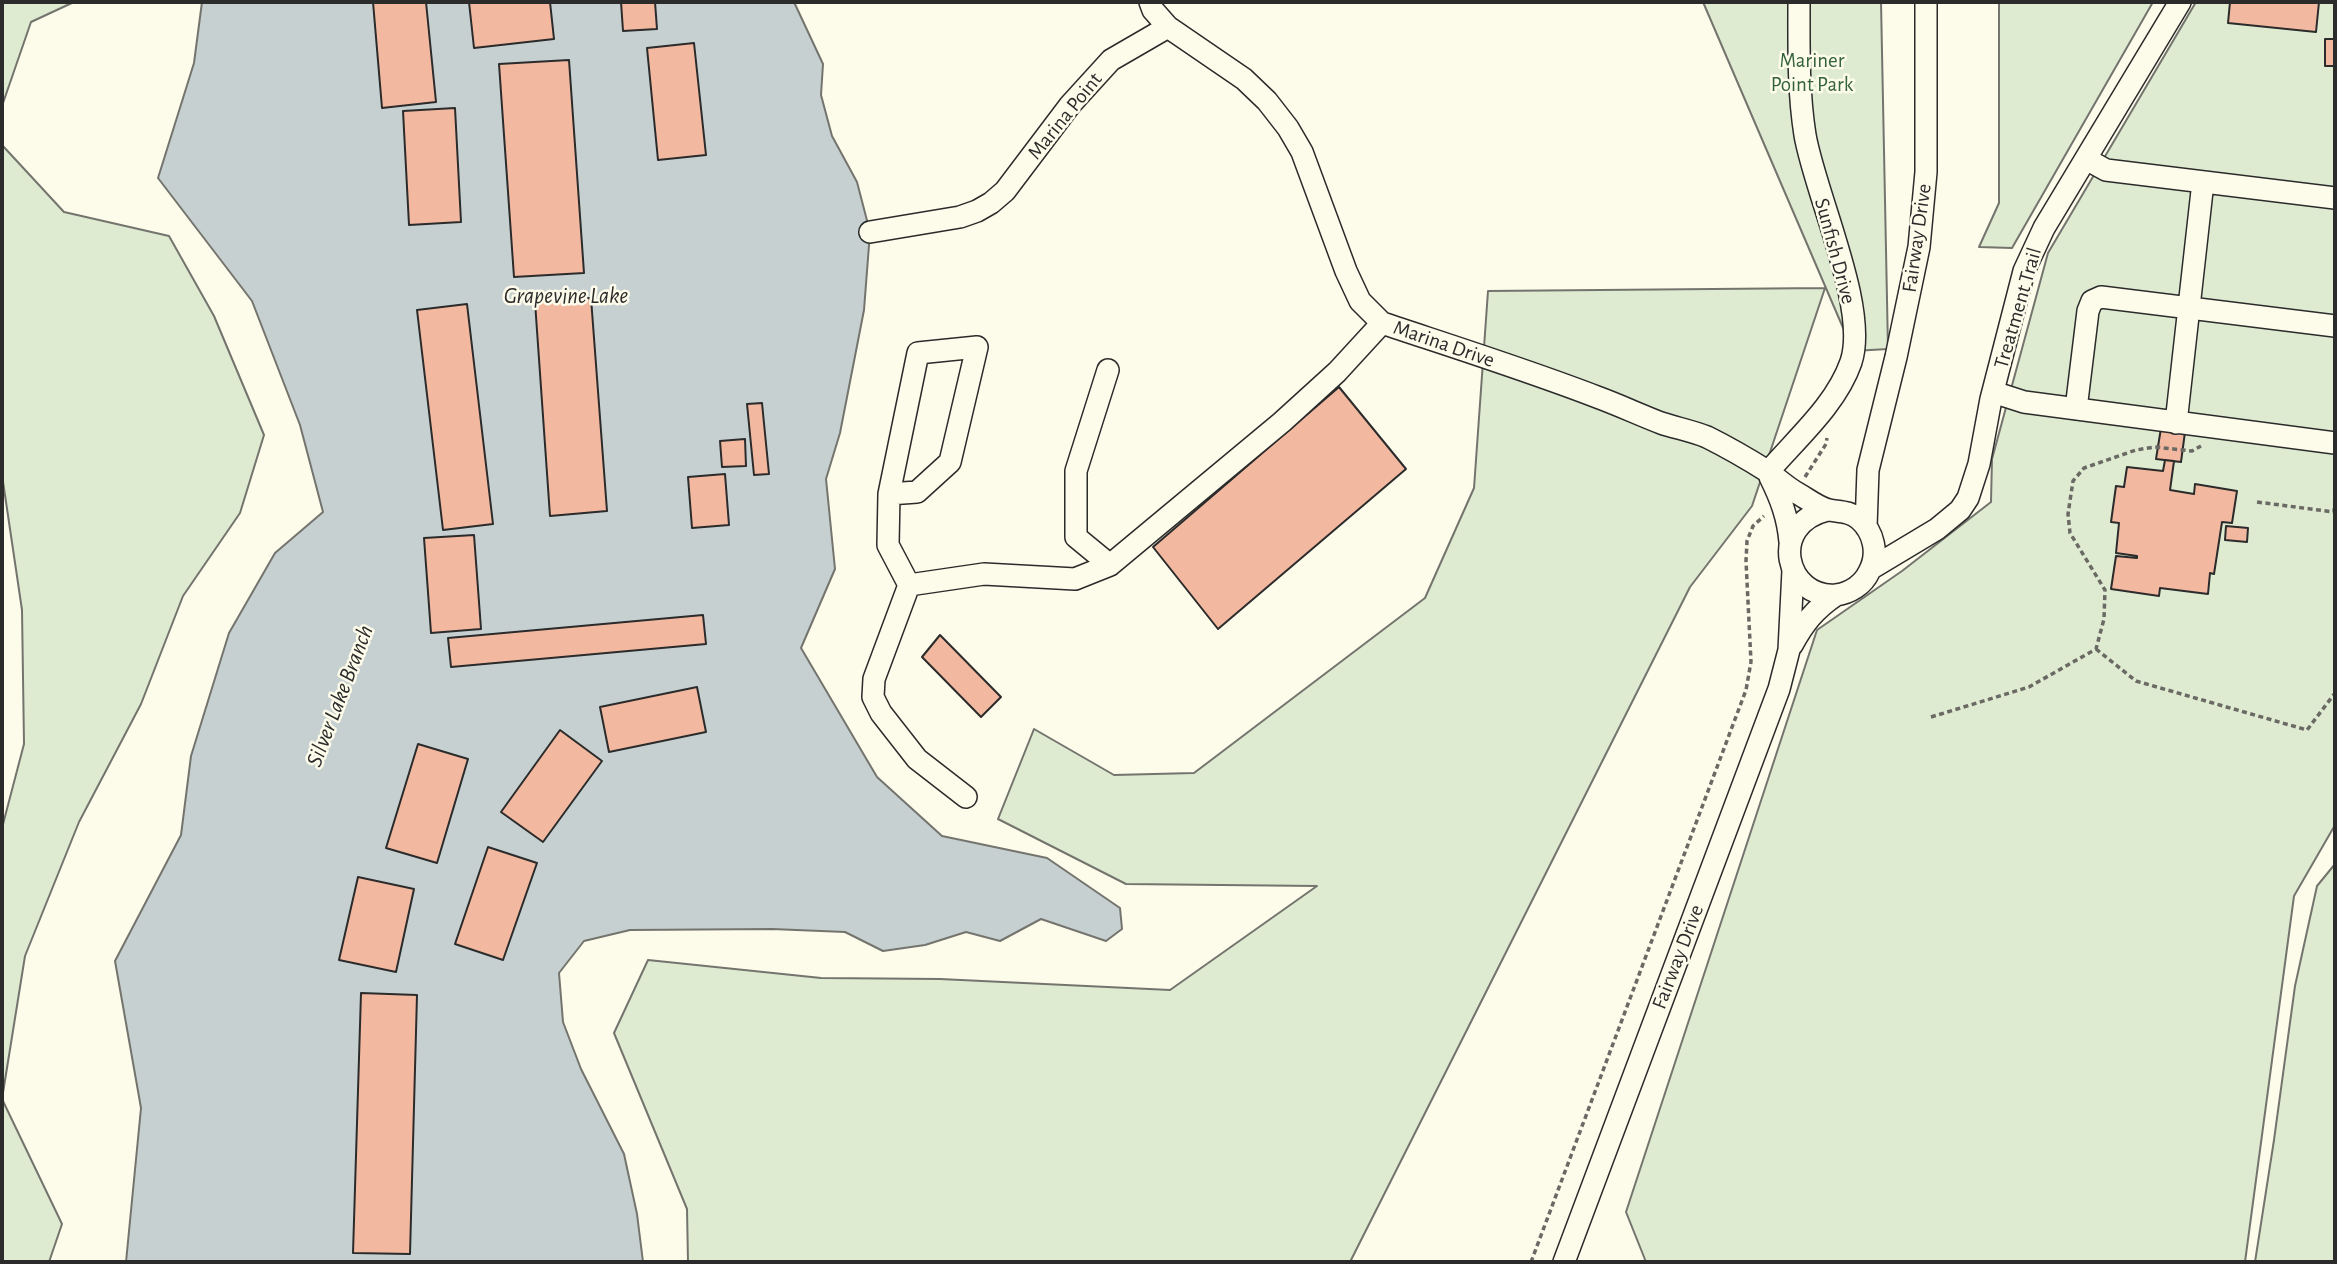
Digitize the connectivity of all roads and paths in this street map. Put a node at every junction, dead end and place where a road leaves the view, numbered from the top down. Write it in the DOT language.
graph roads {
  1 [pos="1150,2"];
  2 [pos="1799,2"];
  3 [pos="1926,2"];
  4 [pos="2180,2"];
  5 [pos="1168,27"];
  6 [pos="2086,159"];
  7 [pos="2203,182"];
  8 [pos="2335,198"];
  9 [pos="870,232"];
  10 [pos="2189,308"];
  11 [pos="1382,323"];
  12 [pos="2335,326"];
  13 [pos="1108,370"];
  14 [pos="1993,392"];
  15 [pos="2076,409"];
  16 [pos="1821,411"];
  17 [pos="2176,423"];
  18 [pos="2219,429"];
  19 [pos="2335,443"];
  20 [pos="1868,470"];
  21 [pos="1768,472"];
  22 [pos="889,494"];
  23 [pos="1787,496"];
  24 [pos="2335,499"];
  25 [pos="2257,502"];
  26 [pos="1833,510"];
  27 [pos="1868,531"];
  28 [pos="1918,541"];
  29 [pos="1790,542"];
  30 [pos="1110,565"];
  31 [pos="1872,568"];
  32 [pos="1793,570"];
  33 [pos="909,584"];
  34 [pos="1836,594"];
  35 [pos="2096,649"];
  36 [pos="1789,650"];
  37 [pos="2335,693"];
  38 [pos="1931,717"];
  39 [pos="966,797"];
  40 [pos="1531,1262"];
  41 [pos="1564,1262"];
  1 -- 5 [label="street, Marina Drive"];
  2 -- 16 [label="street, Sunfish Drive"];
  3 -- 20 [label="street, Fairway Drive"];
  4 -- 6 [label="street, Treatment Trail"];
  5 -- 9 [label="street, Marina Point"];
  5 -- 11 [label="street, Marina Drive"];
  6 -- 7 [label="street"];
  6 -- 14 [label="street, Treatment Trail"];
  7 -- 8 [label="street"];
  7 -- 10 [label="street"];
  10 -- 12 [label="street"];
  10 -- 15 [label="street"];
  10 -- 17 [label="street"];
  11 -- 21 [label="street, Marina Drive"];
  11 -- 30 [label="street"];
  13 -- 30 [label="street"];
  14 -- 15 [label="street"];
  14 -- 28 [label="street, Treatment Trail"];
  15 -- 17 [label="street"];
  16 -- 21 [label="street, Sunfish Drive"];
  16 -- 23 [label="path"];
  17 -- 18 [label="street"];
  18 -- 19 [label="street"];
  18 -- 35 [label="path"];
  20 -- 26 [label="street, Fairway Drive"];
  20 -- 27 [label="street, Fairway Drive"];
  21 -- 23 [label="street, Marina Drive"];
  22 -- 22 [label="street"];
  22 -- 33 [label="street"];
  23 -- 26 [label="street, Marina Drive"];
  23 -- 29 [label="street"];
  23 -- 40 [label="path"];
  24 -- 25 [label="path"];
  26 -- 27 [label="street"];
  26 -- 29 [label="street, Fairway Drive"];
  27 -- 28 [label="street"];
  27 -- 31 [label="street, Fairway Drive"];
  28 -- 31 [label="street, Treatment Trail"];
  29 -- 32 [label="street, Fairway Drive"];
  30 -- 33 [label="street"];
  31 -- 34 [label="street, Fairway Drive"];
  32 -- 34 [label="street"];
  32 -- 36 [label="street, Fairway Drive"];
  33 -- 39 [label="street"];
  34 -- 36 [label="street, Fairway Drive"];
  35 -- 37 [label="path"];
  35 -- 38 [label="path"];
  36 -- 41 [label="street, Fairway Drive"];
}
